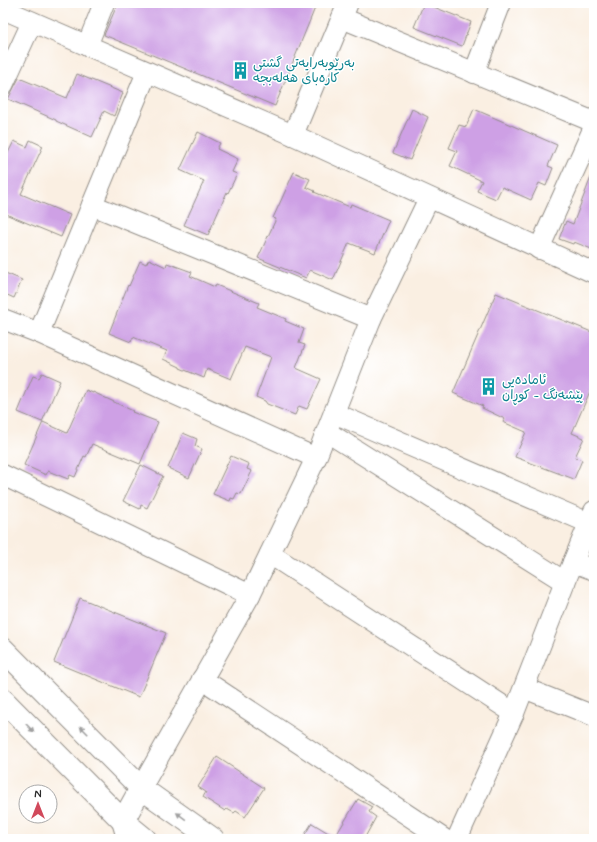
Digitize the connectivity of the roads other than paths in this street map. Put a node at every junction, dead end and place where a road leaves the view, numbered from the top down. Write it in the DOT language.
graph roads {
  1 [pos="104,3"];
  2 [pos="502,3"];
  3 [pos="3,9"];
  4 [pos="345,10"];
  5 [pos="32,22"];
  6 [pos="87,46"];
  7 [pos="147,72"];
  8 [pos="474,72"];
  9 [pos="3,85"];
  10 [pos="594,122"];
  11 [pos="594,127"];
  12 [pos="293,135"];
  13 [pos="429,198"];
  14 [pos="92,205"];
  15 [pos="539,248"];
  16 [pos="594,274"];
  17 [pos="3,319"];
  18 [pos="372,319"];
  19 [pos="39,333"];
  20 [pos="334,413"];
  21 [pos="327,432"];
  22 [pos="316,458"];
  23 [pos="3,475"];
  24 [pos="592,517"];
  25 [pos="270,554"];
  26 [pos="573,562"];
  27 [pos="594,570"];
  28 [pos="565,582"];
  29 [pos="250,595"];
  30 [pos="3,649"];
  31 [pos="202,679"];
  32 [pos="524,688"];
  33 [pos="3,700"];
  34 [pos="514,713"];
  35 [pos="594,716"];
  36 [pos="141,788"];
  37 [pos="126,830"];
  38 [pos="144,839"];
  39 [pos="213,839"];
  40 [pos="444,839"];
  41 [pos="458,839"];
  1 -- 6 [label="street"];
  2 -- 8 [label="street"];
  3 -- 5 [label="street"];
  4 -- 8 [label="street"];
  4 -- 12 [label="street"];
  5 -- 6 [label="street"];
  5 -- 9 [label="street"];
  6 -- 7 [label="street"];
  7 -- 12 [label="street"];
  7 -- 14 [label="street"];
  8 -- 10 [label="street"];
  11 -- 15 [label="street"];
  12 -- 13 [label="street"];
  13 -- 15 [label="street"];
  13 -- 18 [label="street"];
  14 -- 18 [label="street"];
  14 -- 19 [label="street"];
  15 -- 16 [label="street"];
  17 -- 19 [label="street"];
  18 -- 20 [label="street"];
  19 -- 22 [label="street"];
  20 -- 21 [label="street"];
  20 -- 24 [label="street"];
  21 -- 22 [label="street"];
  21 -- 28 [label="street"];
  22 -- 25 [label="street"];
  23 -- 29 [label="street"];
  24 -- 26 [label="street"];
  25 -- 29 [label="street"];
  25 -- 34 [label="street"];
  26 -- 27 [label="street"];
  26 -- 28 [label="street"];
  28 -- 32 [label="street"];
  29 -- 31 [label="street"];
  36 -- 30 [label="main road, one-way"];
  31 -- 36 [label="street"];
  31 -- 40 [label="street"];
  32 -- 34 [label="street"];
  32 -- 35 [label="street"];
  33 -- 37 [label="main road, one-way"];
  34 -- 41 [label="street"];
  36 -- 37 [label="main road"];
  39 -- 36 [label="main road, one-way"];
  37 -- 38 [label="main road"];
}
